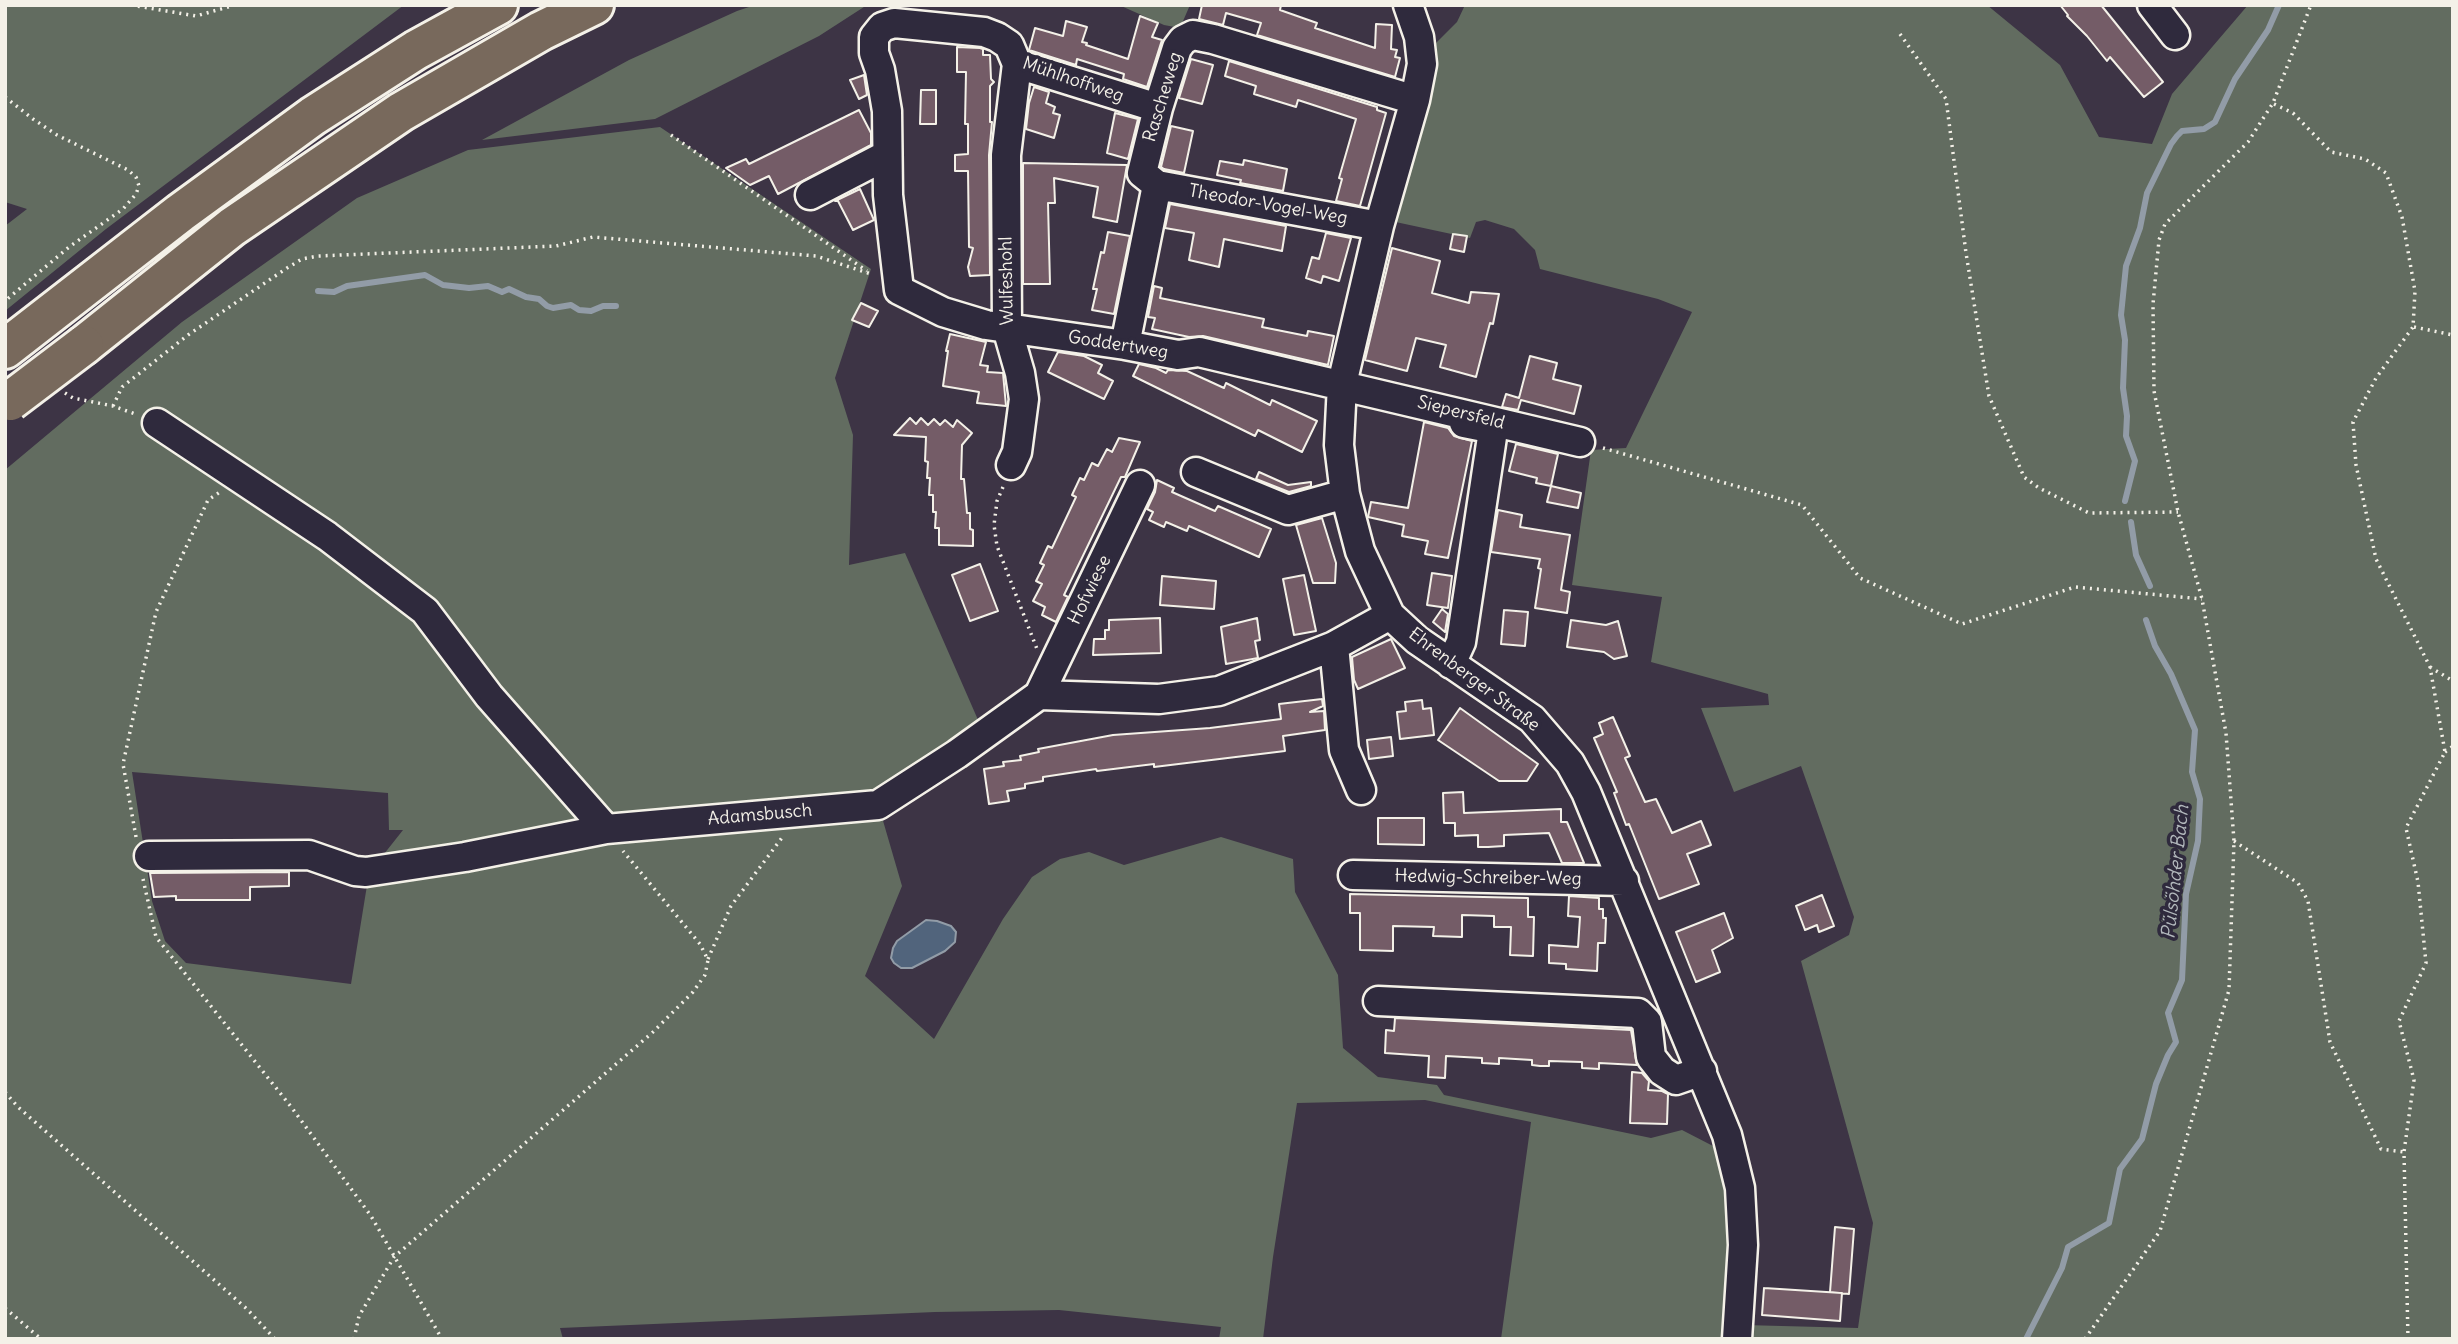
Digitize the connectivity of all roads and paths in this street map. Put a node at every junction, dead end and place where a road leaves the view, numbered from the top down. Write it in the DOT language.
graph roads {
  1 [pos="131,5"];
  2 [pos="235,5"];
  3 [pos="498,5"];
  4 [pos="594,5"];
  5 [pos="1408,5"];
  6 [pos="2152,5"];
  7 [pos="2311,5"];
  8 [pos="1900,34"];
  9 [pos="2175,35"];
  10 [pos="1017,64"];
  11 [pos="5,97"];
  12 [pos="1415,100"];
  13 [pos="2273,103"];
  14 [pos="1158,108"];
  15 [pos="671,135"];
  16 [pos="887,155"];
  17 [pos="1157,185"];
  18 [pos="810,195"];
  19 [pos="1379,226"];
  20 [pos="899,290"];
  21 [pos="5,301"];
  22 [pos="2413,327"];
  23 [pos="1007,328"];
  24 [pos="2453,335"];
  25 [pos="1125,345"];
  26 [pos="5,349"];
  27 [pos="1342,384"];
  28 [pos="73,398"];
  29 [pos="7,402"];
  30 [pos="113,406"];
  31 [pos="157,423"];
  32 [pos="1580,442"];
  33 [pos="1012,465"];
  34 [pos="1196,472"];
  35 [pos="1140,485"];
  36 [pos="1345,494"];
  37 [pos="2178,512"];
  38 [pos="2202,599"];
  39 [pos="1390,615"];
  40 [pos="1334,646"];
  41 [pos="1039,654"];
  42 [pos="1451,664"];
  43 [pos="2430,667"];
  44 [pos="2453,681"];
  45 [pos="1040,695"];
  46 [pos="2453,746"];
  47 [pos="2445,752"];
  48 [pos="1361,790"];
  49 [pos="802,811"];
  50 [pos="606,829"];
  51 [pos="2234,841"];
  52 [pos="149,856"];
  53 [pos="1353,874"];
  54 [pos="1623,881"];
  55 [pos="708,960"];
  56 [pos="1378,1001"];
  57 [pos="1702,1071"];
  58 [pos="5,1092"];
  59 [pos="2404,1152"];
  60 [pos="371,1216"];
  61 [pos="394,1257"];
  62 [pos="5,1308"];
  63 [pos="41,1339"];
  64 [pos="275,1339"];
  65 [pos="354,1339"];
  66 [pos="442,1339"];
  67 [pos="1737,1339"];
  68 [pos="2085,1339"];
  69 [pos="2408,1339"];
  1 -- 2 [label="path"];
  3 -- 26 [label="highway"];
  4 -- 29 [label="highway, bridge"];
  5 -- 12 [label="street, Ehrenberger Straße"];
  6 -- 9 [label="street"];
  7 -- 13 [label="path"];
  8 -- 37 [label="path"];
  10 -- 14 [label="street, Mühlhoffweg"];
  10 -- 16 [label="street, Mühlhoffweg"];
  10 -- 23 [label="street, Wulfeshohl"];
  11 -- 21 [label="path"];
  12 -- 14 [label="street, Rascheweg"];
  12 -- 19 [label="street, Ehrenberger Straße"];
  13 -- 22 [label="path"];
  13 -- 37 [label="path"];
  14 -- 17 [label="street, Rascheweg"];
  15 -- 30 [label="path"];
  16 -- 18 [label="street"];
  16 -- 20 [label="street, Mühlhoffweg"];
  17 -- 19 [label="street, Theodor-Vogel-Weg"];
  17 -- 25 [label="street"];
  19 -- 27 [label="street, Ehrenberger Straße"];
  20 -- 23 [label="street, Goddertweg"];
  22 -- 24 [label="path"];
  22 -- 43 [label="path"];
  23 -- 25 [label="street, Goddertweg"];
  23 -- 33 [label="street, Wulfeshohl"];
  25 -- 27 [label="street, Goddertweg"];
  27 -- 32 [label="street, Siepersfeld"];
  27 -- 36 [label="street, Ehrenberger Straße"];
  27 -- 42 [label="street"];
  28 -- 30 [label="path"];
  30 -- 31 [label="path"];
  31 -- 50 [label="street"];
  32 -- 38 [label="path"];
  33 -- 41 [label="path"];
  34 -- 36 [label="street"];
  35 -- 45 [label="street, Hofwiese"];
  36 -- 39 [label="street, Ehrenberger Straße"];
  37 -- 38 [label="path"];
  38 -- 51 [label="path"];
  39 -- 40 [label="street"];
  39 -- 42 [label="street, Ehrenberger Straße"];
  40 -- 45 [label="street"];
  40 -- 48 [label="street"];
  42 -- 54 [label="street, Ehrenberger Straße"];
  43 -- 44 [label="path"];
  43 -- 47 [label="path"];
  45 -- 49 [label="street, Adamsbusch"];
  46 -- 47 [label="path"];
  47 -- 59 [label="path"];
  49 -- 50 [label="street, Adamsbusch"];
  49 -- 55 [label="path"];
  50 -- 52 [label="street, Adamsbusch"];
  50 -- 55 [label="path"];
  51 -- 59 [label="path"];
  51 -- 68 [label="path"];
  53 -- 54 [label="street, Hedwig-Schreiber-Weg"];
  54 -- 57 [label="street, Ehrenberger Straße"];
  55 -- 61 [label="path"];
  56 -- 57 [label="street"];
  57 -- 67 [label="street, Ehrenberger Straße"];
  58 -- 64 [label="path"];
  59 -- 69 [label="path"];
  60 -- 61 [label="path"];
  61 -- 65 [label="path"];
  61 -- 66 [label="path"];
  62 -- 63 [label="path"];
}
